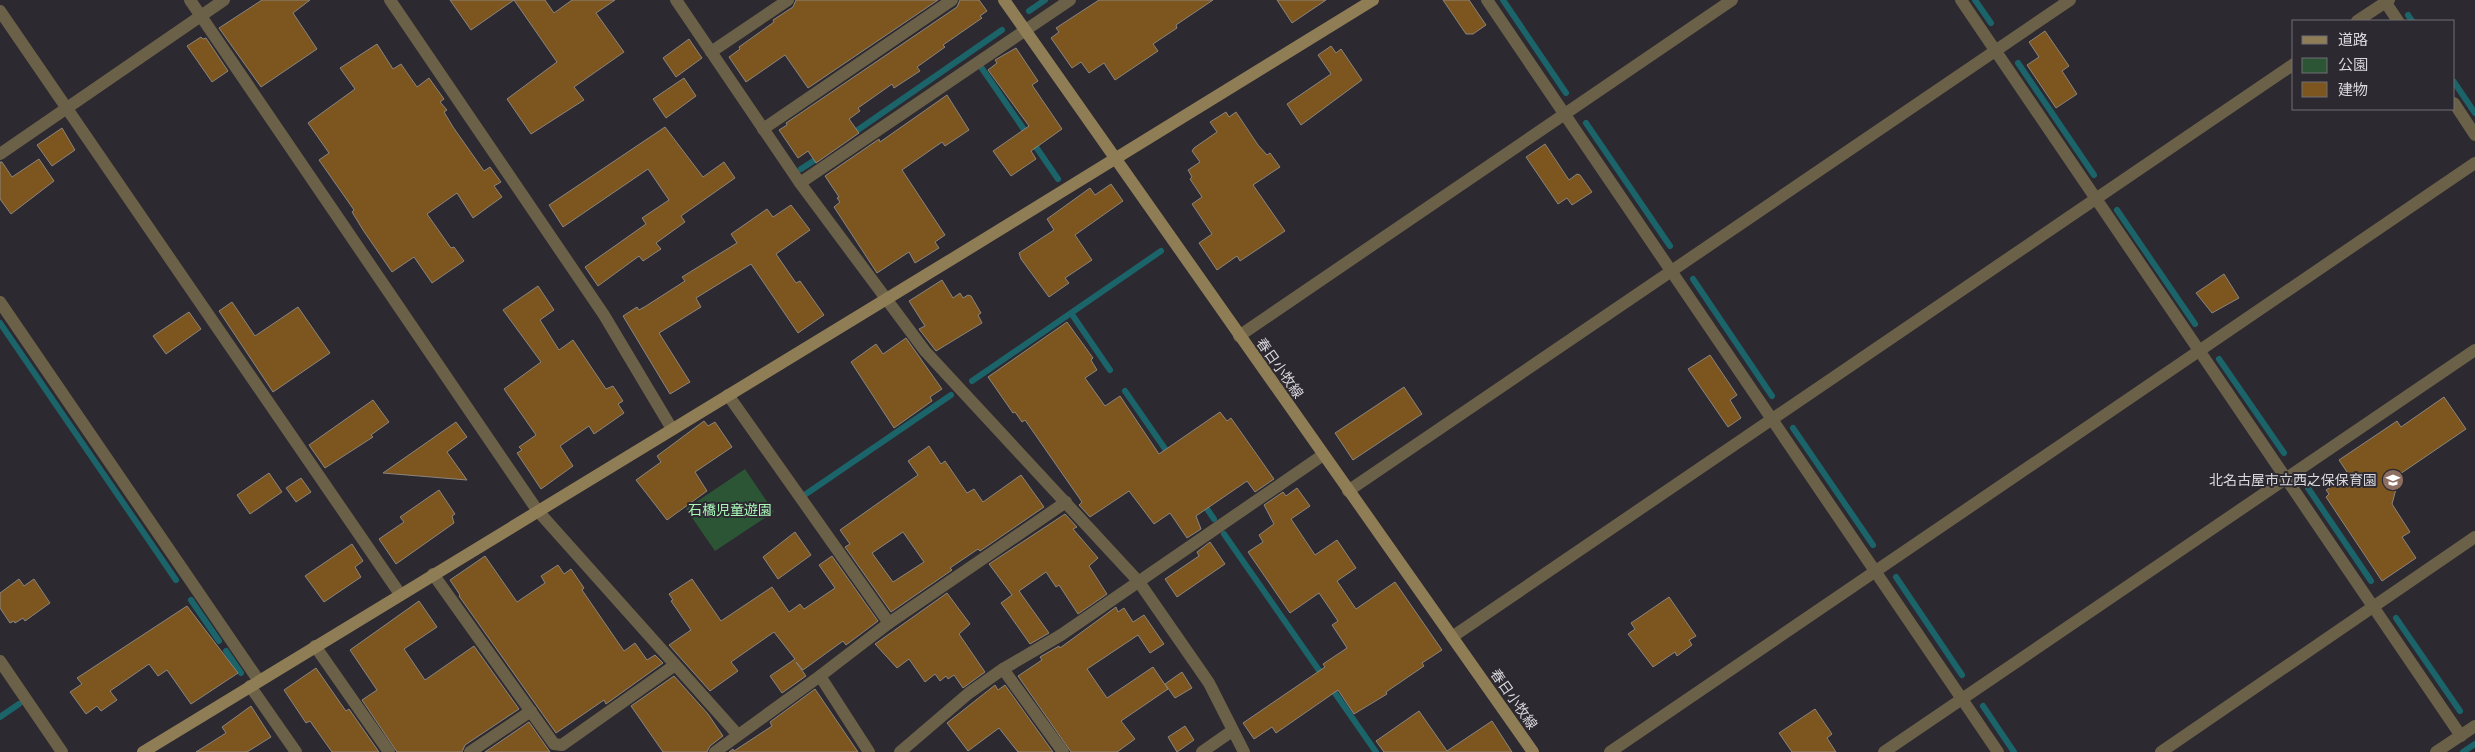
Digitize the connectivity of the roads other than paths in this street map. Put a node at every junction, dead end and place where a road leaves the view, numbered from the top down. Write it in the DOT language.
graph roads {
  1 [pos="190,0"];
  2 [pos="224,0"];
  3 [pos="390,0"];
  4 [pos="676,0"];
  5 [pos="788,0"];
  6 [pos="952,0"];
  7 [pos="1004,0"];
  8 [pos="1070,0"];
  9 [pos="1373,0"];
  10 [pos="1487,0"];
  11 [pos="1732,0"];
  12 [pos="1961,0"];
  13 [pos="2070,0"];
  14 [pos="2386,1"];
  15 [pos="0,11"];
  16 [pos="201,16"];
  17 [pos="2358,20"];
  18 [pos="2397,20"];
  19 [pos="1025,30"];
  20 [pos="1996,50"];
  21 [pos="711,52"];
  22 [pos="2292,65"];
  23 [pos="2455,104"];
  24 [pos="67,108"];
  25 [pos="1564,114"];
  26 [pos="763,129"];
  27 [pos="2475,134"];
  28 [pos="0,154"];
  29 [pos="1116,161"];
  30 [pos="2475,162"];
  31 [pos="800,183"];
  32 [pos="2096,199"];
  33 [pos="1671,271"];
  34 [pos="885,300"];
  35 [pos="0,302"];
  36 [pos="1239,336"];
  37 [pos="2199,350"];
  38 [pos="2475,350"];
  39 [pos="728,395"];
  40 [pos="1772,419"];
  41 [pos="672,429"];
  42 [pos="1323,455"];
  43 [pos="2286,478"];
  44 [pos="1348,491"];
  45 [pos="1066,502"];
  46 [pos="538,510"];
  47 [pos="2475,537"];
  48 [pos="1875,571"];
  49 [pos="433,574"];
  50 [pos="1139,582"];
  51 [pos="400,594"];
  52 [pos="2373,607"];
  53 [pos="888,623"];
  54 [pos="1452,637"];
  55 [pos="315,646"];
  56 [pos="0,661"];
  57 [pos="675,665"];
  58 [pos="1003,670"];
  59 [pos="820,676"];
  60 [pos="254,684"];
  61 [pos="1962,699"];
  62 [pos="531,711"];
  63 [pos="2475,726"];
  64 [pos="1232,731"];
  65 [pos="738,735"];
  66 [pos="2461,736"];
  67 [pos="62,752"];
  68 [pos="143,752"];
  69 [pos="296,752"];
  70 [pos="389,752"];
  71 [pos="470,752"];
  72 [pos="715,752"];
  73 [pos="869,752"];
  74 [pos="900,752"];
  75 [pos="1063,752"];
  76 [pos="1202,752"];
  77 [pos="1244,752"];
  78 [pos="1533,752"];
  79 [pos="1610,752"];
  80 [pos="1884,752"];
  81 [pos="1998,752"];
  82 [pos="2161,752"];
  83 [pos="2436,752"];
  1 -- 16 [label="street"];
  2 -- 16 [label="street"];
  3 -- 41 [label="street"];
  4 -- 21 [label="street"];
  5 -- 21 [label="street"];
  6 -- 26 [label="street"];
  7 -- 19 [label="street, 春日小牧線"];
  8 -- 19 [label="street"];
  9 -- 29 [label="street"];
  10 -- 25 [label="street"];
  11 -- 25 [label="street"];
  12 -- 20 [label="street"];
  13 -- 20 [label="street"];
  14 -- 17 [label="street"];
  14 -- 18 [label="street"];
  15 -- 24 [label="street"];
  16 -- 24 [label="street"];
  16 -- 46 [label="street"];
  19 -- 29 [label="street, 春日小牧線"];
  19 -- 31 [label="street"];
  20 -- 32 [label="street"];
  20 -- 33 [label="street"];
  21 -- 26 [label="street"];
  22 -- 32 [label="street"];
  23 -- 27 [label="street"];
  24 -- 28 [label="street"];
  24 -- 51 [label="street"];
  25 -- 33 [label="street"];
  25 -- 36 [label="street"];
  26 -- 31 [label="street"];
  29 -- 34 [label="street"];
  29 -- 36 [label="street, 春日小牧線"];
  30 -- 37 [label="street"];
  31 -- 34 [label="street"];
  32 -- 37 [label="street"];
  32 -- 40 [label="street"];
  33 -- 40 [label="street"];
  33 -- 44 [label="street"];
  34 -- 39 [label="street"];
  34 -- 45 [label="street"];
  35 -- 60 [label="street"];
  36 -- 42 [label="street, 春日小牧線"];
  37 -- 43 [label="street"];
  37 -- 48 [label="street"];
  38 -- 43 [label="street"];
  39 -- 41 [label="street"];
  39 -- 53 [label="street"];
  40 -- 48 [label="street"];
  40 -- 54 [label="street"];
  41 -- 46 [label="street"];
  42 -- 44 [label="street, 春日小牧線"];
  42 -- 50 [label="street"];
  43 -- 52 [label="street"];
  43 -- 61 [label="street"];
  44 -- 54 [label="street, 春日小牧線"];
  45 -- 50 [label="street"];
  45 -- 53 [label="street"];
  46 -- 49 [label="street"];
  46 -- 57 [label="street"];
  47 -- 52 [label="street"];
  48 -- 61 [label="street"];
  48 -- 79 [label="street"];
  49 -- 51 [label="street"];
  49 -- 62 [label="street"];
  50 -- 58 [label="street"];
  50 -- 64 [label="street"];
  51 -- 55 [label="street"];
  52 -- 66 [label="street"];
  52 -- 82 [label="street"];
  53 -- 59 [label="street"];
  54 -- 78 [label="street, 春日小牧線"];
  55 -- 60 [label="street"];
  55 -- 70 [label="street"];
  56 -- 67 [label="street"];
  57 -- 62 [label="street"];
  57 -- 65 [label="street"];
  58 -- 74 [label="street"];
  58 -- 75 [label="street"];
  59 -- 65 [label="street"];
  59 -- 73 [label="street"];
  60 -- 68 [label="street"];
  60 -- 69 [label="street"];
  61 -- 80 [label="street"];
  61 -- 81 [label="street"];
  62 -- 71 [label="street"];
  63 -- 66 [label="street"];
  64 -- 76 [label="street"];
  64 -- 77 [label="street"];
  65 -- 72 [label="street"];
  66 -- 83 [label="street"];
}
